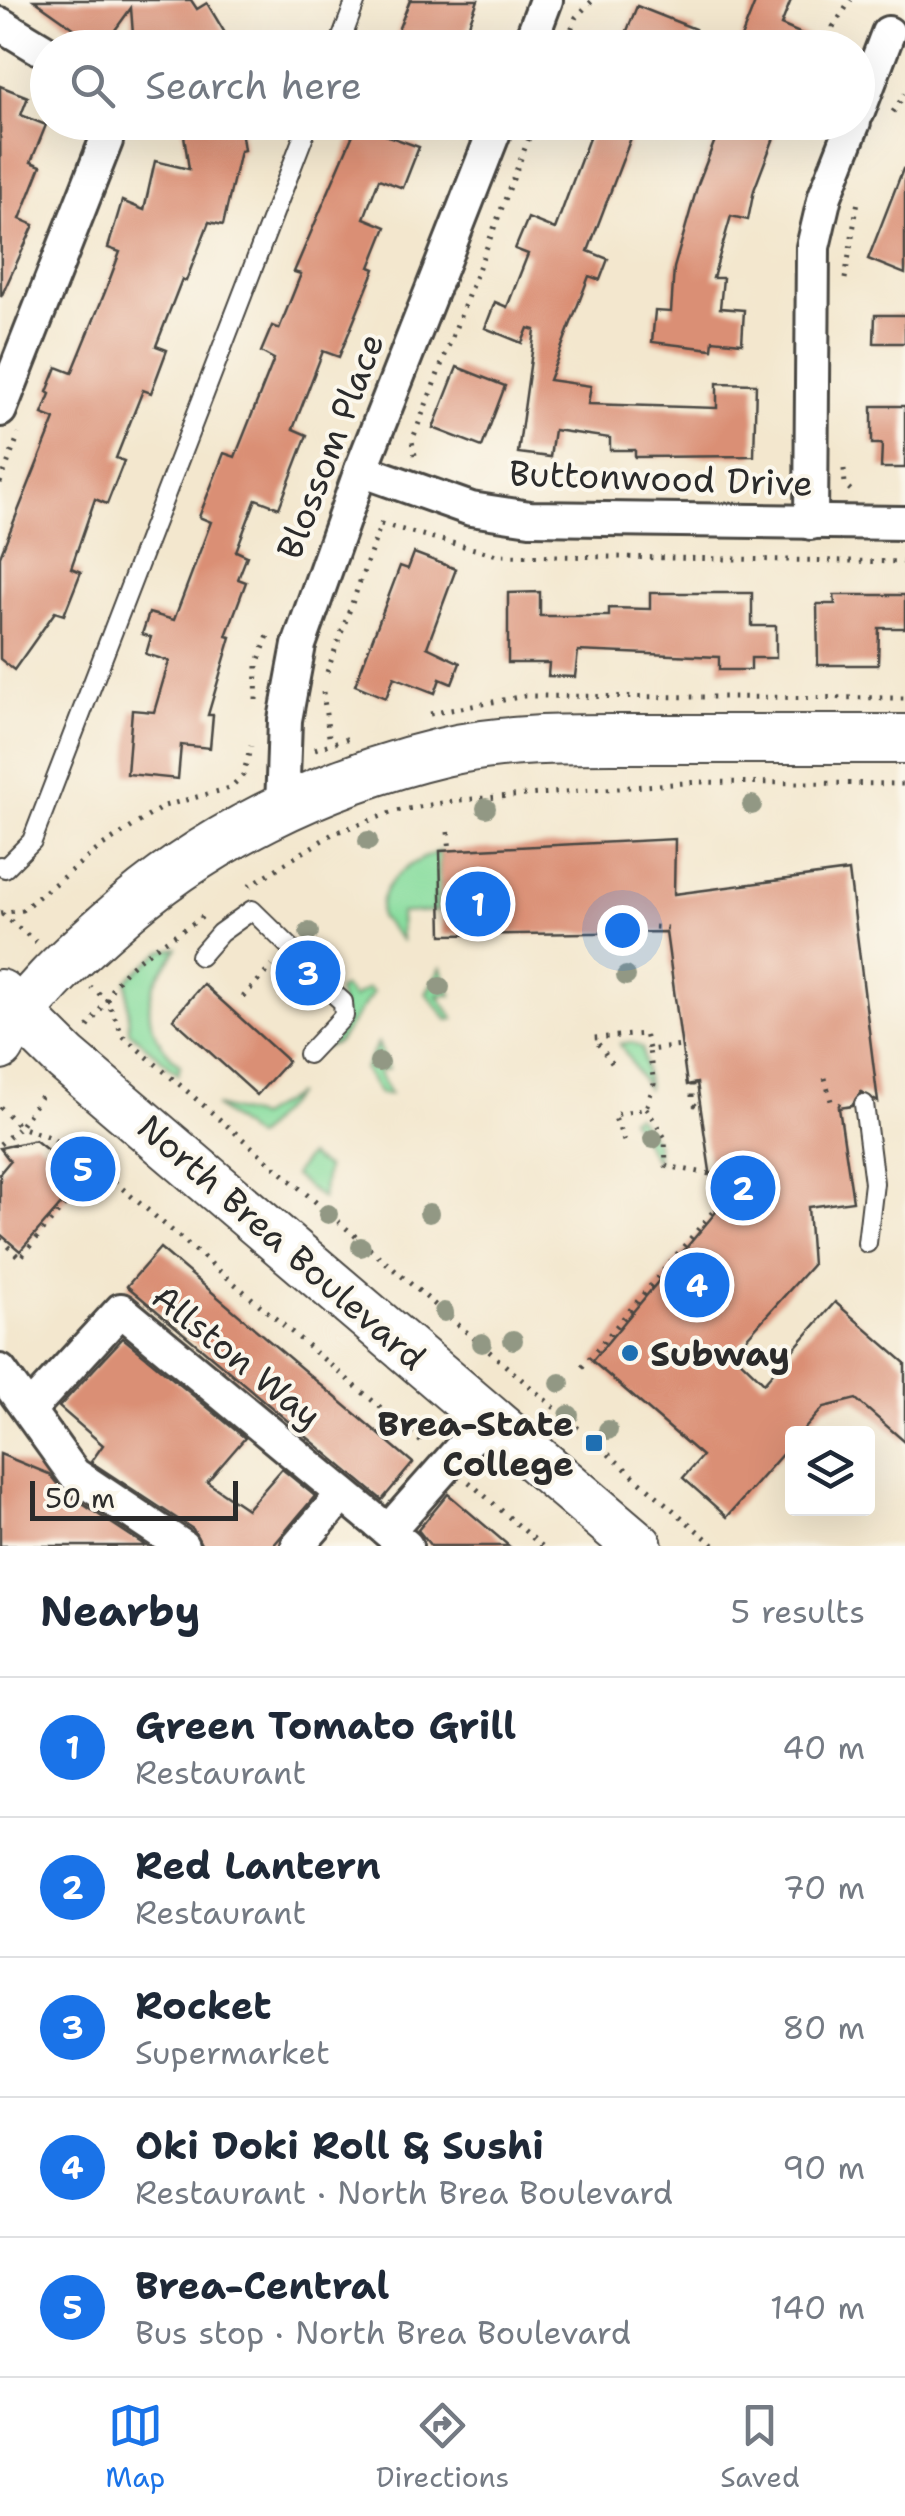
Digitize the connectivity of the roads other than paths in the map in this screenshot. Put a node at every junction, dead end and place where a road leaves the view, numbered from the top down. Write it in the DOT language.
graph roads {
  1 [pos="356,0"];
  2 [pos="546,0"];
  3 [pos="0,24"];
  4 [pos="345,30"];
  5 [pos="535,30"];
  6 [pos="888,33"];
  7 [pos="30,42"];
  8 [pos="875,105"];
  9 [pos="106,140"];
  10 [pos="302,140"];
  11 [pos="491,140"];
  12 [pos="847,140"];
  13 [pos="0,410"];
  14 [pos="361,470"];
  15 [pos="811,523"];
  16 [pos="905,523"];
  17 [pos="905,738"];
  18 [pos="282,808"];
  19 [pos="0,866"];
  20 [pos="294,951"];
  21 [pos="200,956"];
  22 [pos="334,994"];
  23 [pos="3,1017"];
  24 [pos="308,1054"];
  25 [pos="864,1104"];
  26 [pos="867,1244"];
  27 [pos="0,1371"];
  28 [pos="30,1409"];
  29 [pos="488,1418"];
  30 [pos="343,1494"];
  31 [pos="397,1538"];
  32 [pos="182,1546"];
  33 [pos="298,1546"];
  34 [pos="638,1546"];
  1 -- 4 [label="lane"];
  2 -- 5 [label="street"];
  3 -- 7 [label="street"];
  6 -- 8 [label="street"];
  9 -- 13 [label="street"];
  10 -- 19 [label="lane"];
  11 -- 14 [label="street, Blossom Place"];
  12 -- 15 [label="street"];
  14 -- 15 [label="street, Buttonwood Drive"];
  14 -- 18 [label="street, Blossom Place"];
  15 -- 16 [label="street, Buttonwood Drive"];
  17 -- 18 [label="main road"];
  18 -- 23 [label="main road"];
  20 -- 21 [label="lane"];
  22 -- 24 [label="lane"];
  23 -- 29 [label="main road, North Brea Boulevard"];
  25 -- 26 [label="lane"];
  27 -- 28 [label="street"];
  28 -- 30 [label="street, Allston Way"];
  28 -- 32 [label="street"];
  29 -- 31 [label="street"];
  29 -- 34 [label="main road, North Brea Boulevard"];
  30 -- 31 [label="street, Allston Way"];
  30 -- 33 [label="street"];
}
